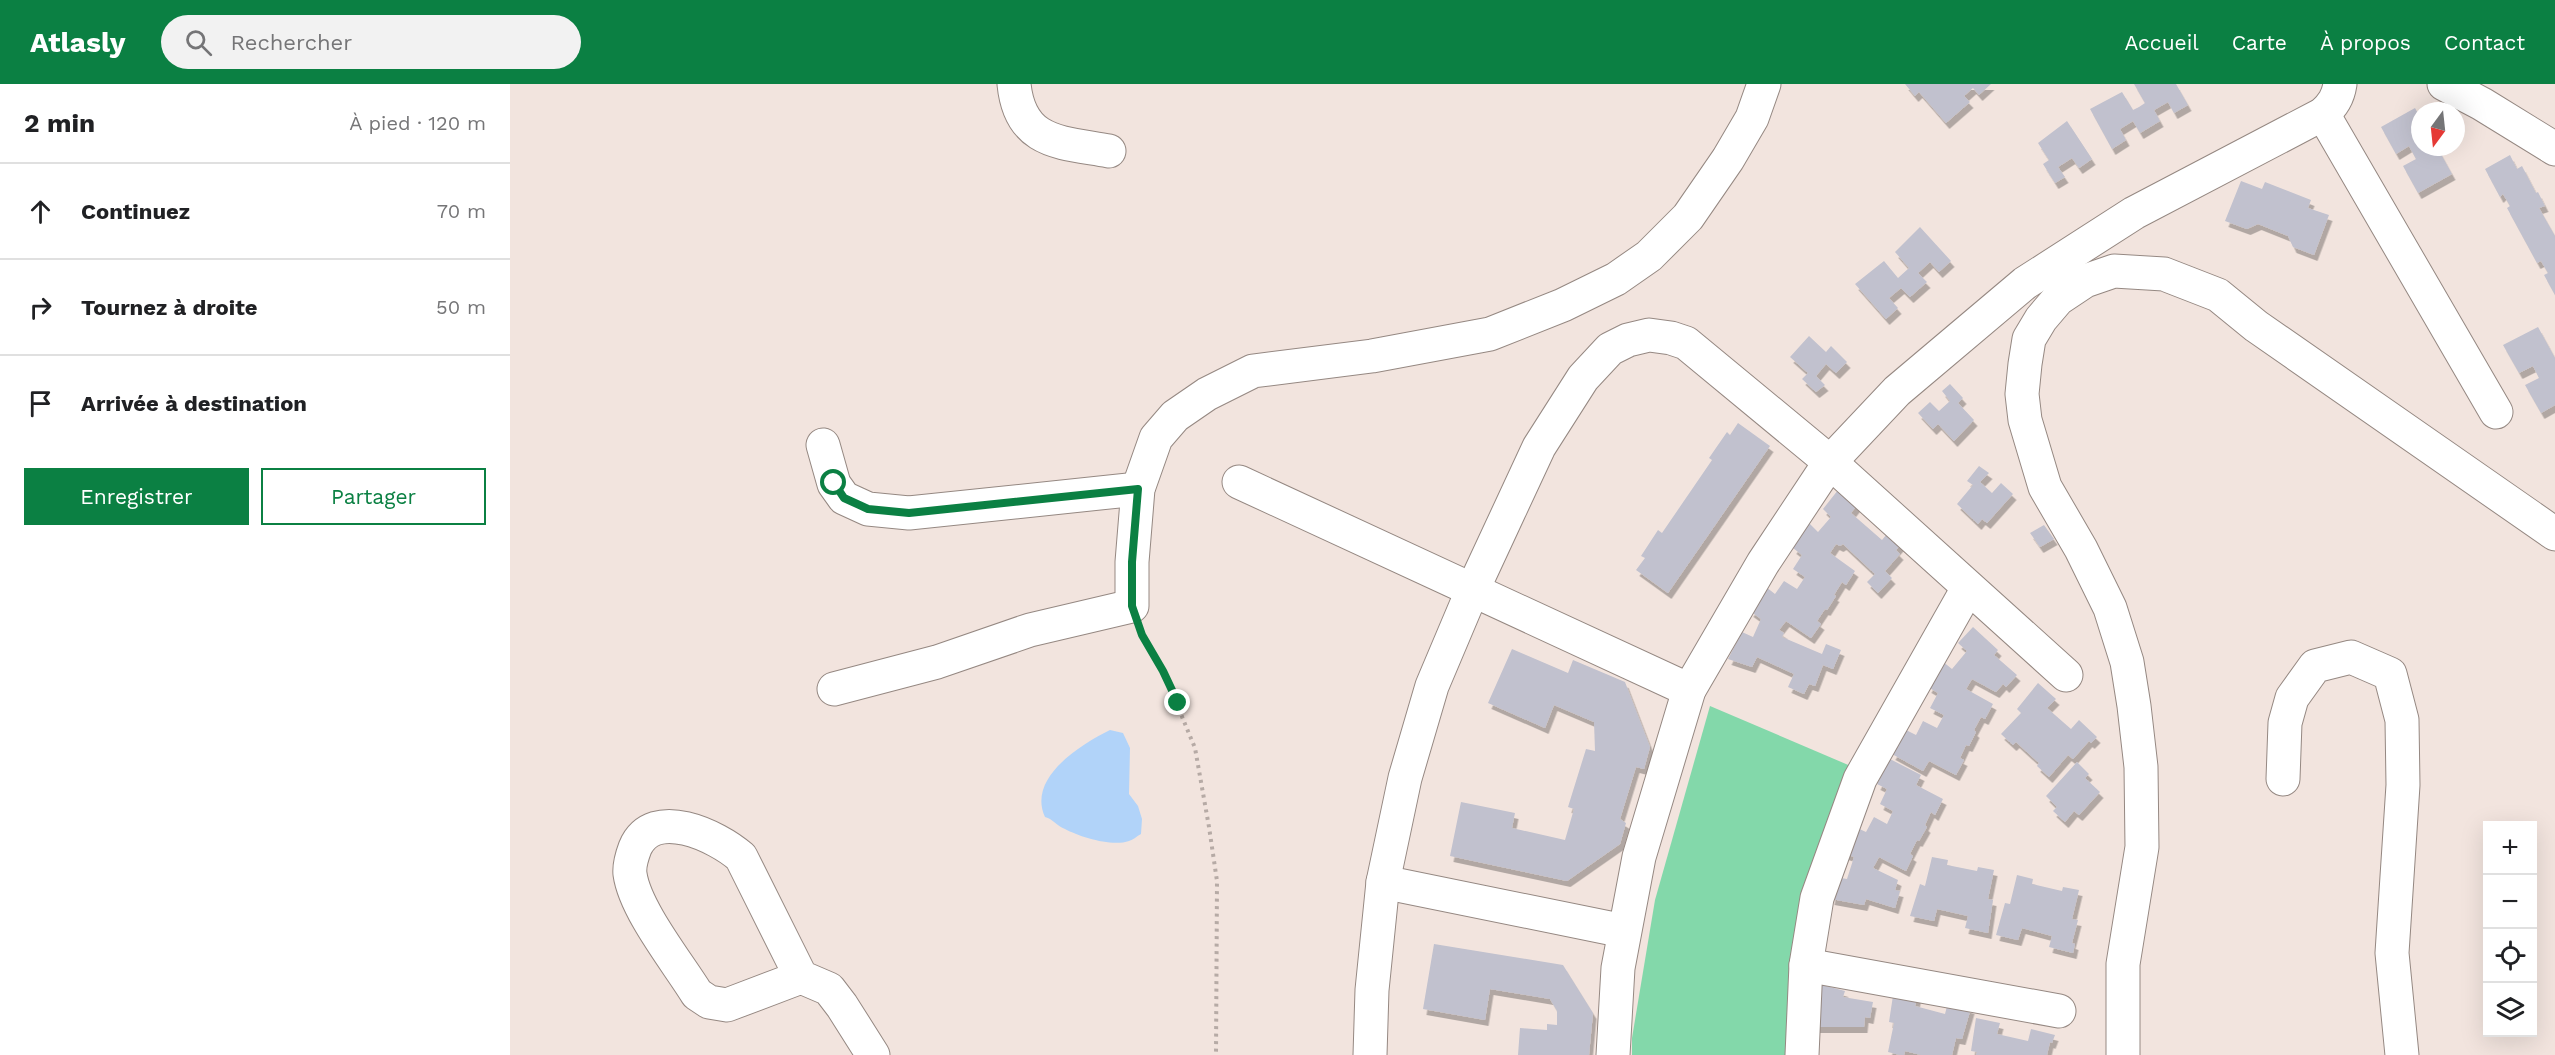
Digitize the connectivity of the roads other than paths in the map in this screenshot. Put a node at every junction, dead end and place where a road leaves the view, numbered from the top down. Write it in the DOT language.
graph roads {
  1 [pos="1014,84"];
  2 [pos="1764,84"];
  3 [pos="2340,84"];
  4 [pos="2444,84"];
  5 [pos="2323,114"];
  6 [pos="2555,150"];
  7 [pos="1109,151"];
  8 [pos="2496,412"];
  9 [pos="823,445"];
  10 [pos="1830,462"];
  11 [pos="1239,482"];
  12 [pos="1138,489"];
  13 [pos="2555,534"];
  14 [pos="1968,588"];
  15 [pos="1473,589"];
  16 [pos="2066,675"];
  17 [pos="834,689"];
  18 [pos="1689,690"];
  19 [pos="2283,779"];
  20 [pos="1383,882"];
  21 [pos="1624,931"];
  22 [pos="1806,965"];
  23 [pos="801,977"];
  24 [pos="2059,1011"];
  25 [pos="873,1055"];
  26 [pos="1370,1055"];
  27 [pos="1613,1055"];
  28 [pos="1802,1055"];
  29 [pos="2123,1055"];
  30 [pos="2402,1055"];
  1 -- 7 [label="street"];
  2 -- 12 [label="street"];
  3 -- 5 [label="street"];
  4 -- 6 [label="street"];
  5 -- 8 [label="street"];
  5 -- 10 [label="street"];
  9 -- 12 [label="street"];
  10 -- 14 [label="street"];
  10 -- 15 [label="street"];
  10 -- 18 [label="street"];
  11 -- 15 [label="street"];
  12 -- 17 [label="street"];
  13 -- 29 [label="street"];
  14 -- 16 [label="street"];
  14 -- 22 [label="street"];
  15 -- 18 [label="street"];
  15 -- 20 [label="street"];
  18 -- 21 [label="street"];
  19 -- 30 [label="street"];
  20 -- 21 [label="street"];
  20 -- 26 [label="street"];
  21 -- 27 [label="street"];
  22 -- 24 [label="street"];
  22 -- 28 [label="street"];
  23 -- 23 [label="street"];
  23 -- 25 [label="street"];
}
